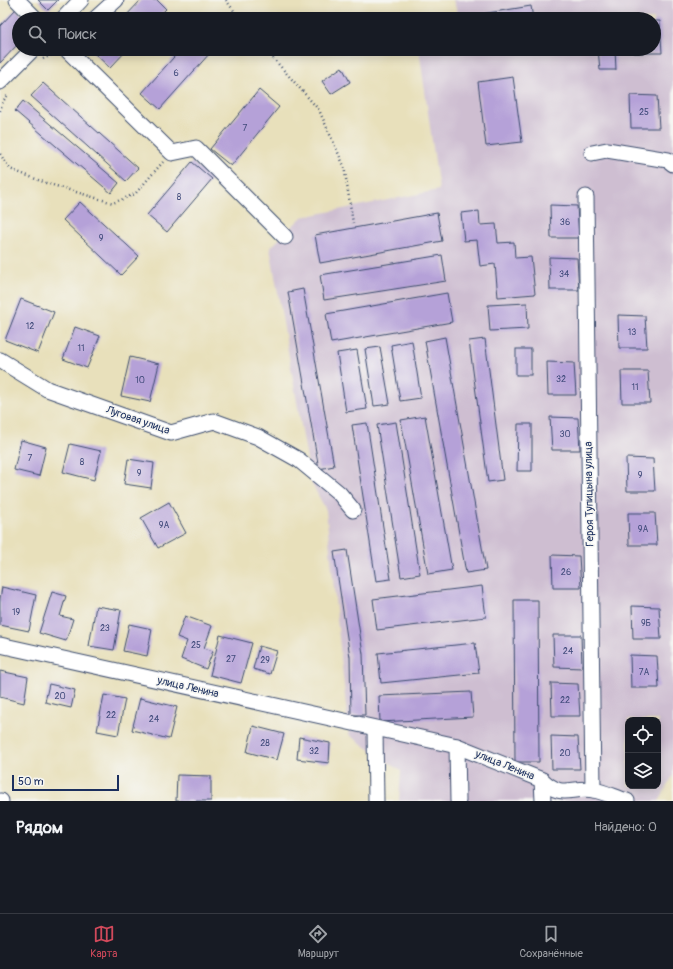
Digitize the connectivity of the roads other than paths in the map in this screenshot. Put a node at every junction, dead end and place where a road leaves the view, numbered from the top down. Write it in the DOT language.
graph roads {
  1 [pos="16,0"];
  2 [pos="81,0"];
  3 [pos="116,0"];
  4 [pos="29,12"];
  5 [pos="70,12"];
  6 [pos="103,12"];
  7 [pos="26,56"];
  8 [pos="73,56"];
  9 [pos="0,82"];
  10 [pos="592,153"];
  11 [pos="673,164"];
  12 [pos="586,197"];
  13 [pos="285,237"];
  14 [pos="0,360"];
  15 [pos="353,510"];
  16 [pos="0,645"];
  17 [pos="375,729"];
  18 [pos="457,746"];
  19 [pos="542,780"];
  20 [pos="593,790"];
  21 [pos="376,801"];
  22 [pos="458,801"];
  23 [pos="544,801"];
  24 [pos="627,801"];
  1 -- 4 [label="street"];
  2 -- 5 [label="street"];
  3 -- 6 [label="street"];
  7 -- 9 [label="street"];
  8 -- 13 [label="street"];
  10 -- 11 [label="street"];
  12 -- 20 [label="street, Героя Тупицына улица"];
  14 -- 15 [label="street, Луговая улица"];
  16 -- 17 [label="street, улица Ленина"];
  17 -- 18 [label="street, улица Ленина"];
  17 -- 21 [label="street"];
  18 -- 19 [label="street, улица Ленина"];
  18 -- 22 [label="street"];
  19 -- 20 [label="street, улица Ленина"];
  19 -- 23 [label="street"];
  20 -- 24 [label="street"];
}
